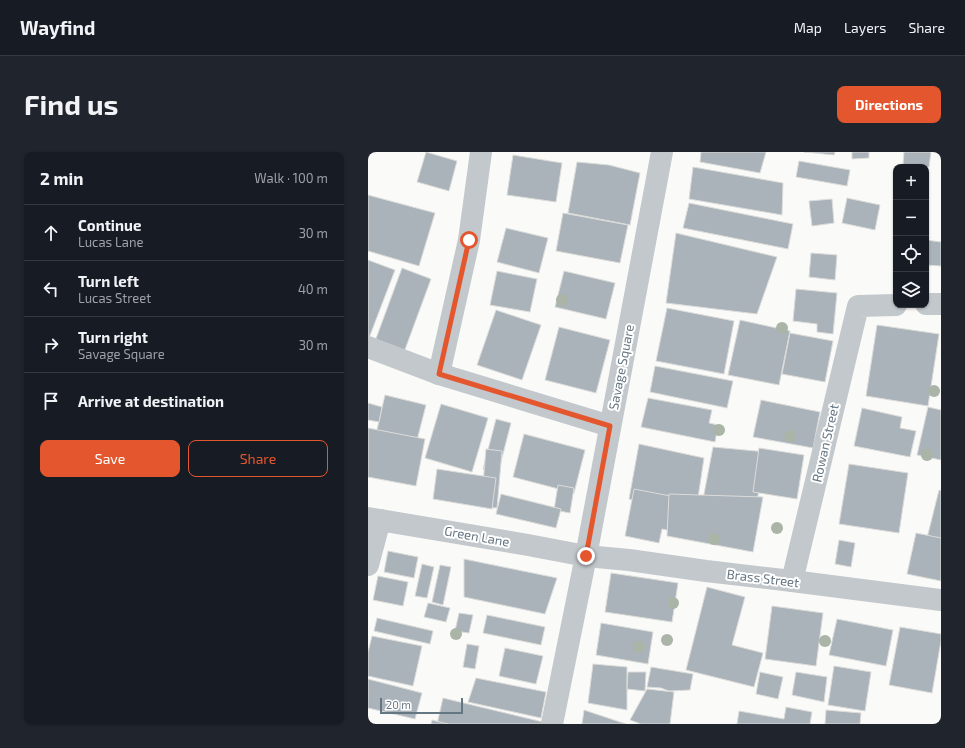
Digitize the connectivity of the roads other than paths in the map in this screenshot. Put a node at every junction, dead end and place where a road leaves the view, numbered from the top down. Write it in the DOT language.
graph roads {
  1 [pos="480,152"];
  2 [pos="662,152"];
  3 [pos="929,304"];
  4 [pos="941,304"];
  5 [pos="893,305"];
  6 [pos="368,347"];
  7 [pos="439,374"];
  8 [pos="610,426"];
  9 [pos="374,519"];
  10 [pos="586,556"];
  11 [pos="368,565"];
  12 [pos="792,581"];
  13 [pos="941,600"];
  14 [pos="552,724"];
  1 -- 7 [label="street"];
  2 -- 8 [label="street, Savage Square"];
  3 -- 4 [label="street"];
  5 -- 12 [label="street, Rowan Street"];
  6 -- 7 [label="street"];
  7 -- 8 [label="street"];
  8 -- 10 [label="street, Savage Square"];
  9 -- 10 [label="street, Green Lane"];
  9 -- 11 [label="street"];
  10 -- 12 [label="street, Brass Street"];
  10 -- 14 [label="street, Savage Square"];
  12 -- 13 [label="street, Brass Street"];
}
